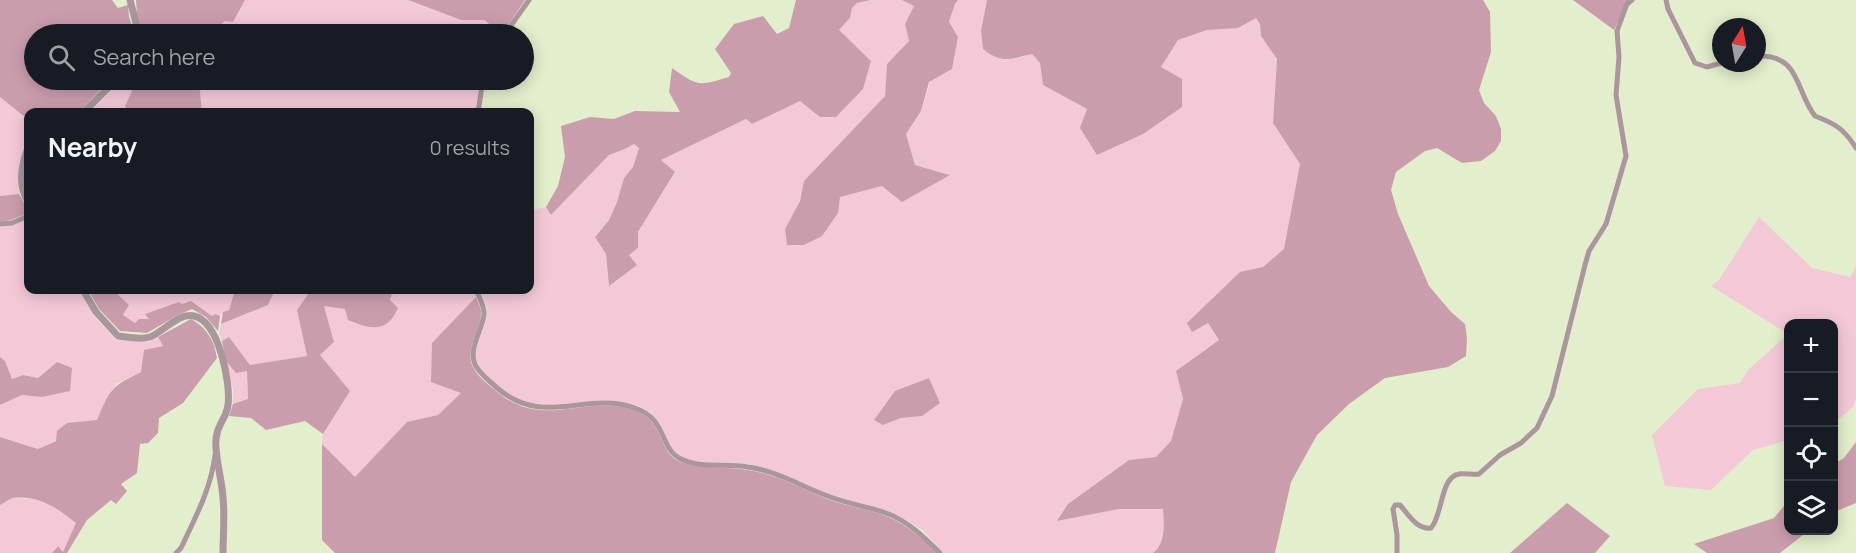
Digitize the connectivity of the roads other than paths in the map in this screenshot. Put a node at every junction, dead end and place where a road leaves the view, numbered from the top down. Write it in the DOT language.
graph roads {
  1 [pos="130,0"];
  2 [pos="529,0"];
  3 [pos="1632,0"];
  4 [pos="1666,0"];
  5 [pos="136,24"];
  6 [pos="512,24"];
  7 [pos="1766,56"];
  8 [pos="1712,66"];
  9 [pos="106,90"];
  10 [pos="481,90"];
  11 [pos="88,108"];
  12 [pos="479,108"];
  13 [pos="1856,148"];
  14 [pos="24,165"];
  15 [pos="24,195"];
  16 [pos="24,218"];
  17 [pos="0,224"];
  18 [pos="85,294"];
  19 [pos="478,294"];
  20 [pos="216,447"];
  21 [pos="176,553"];
  22 [pos="223,553"];
  23 [pos="940,553"];
  24 [pos="1397,553"];
  1 -- 5 [label="street"];
  2 -- 6 [label="street"];
  3 -- 24 [label="street"];
  4 -- 8 [label="street"];
  7 -- 13 [label="street"];
  9 -- 11 [label="street"];
  10 -- 12 [label="street"];
  14 -- 15 [label="street"];
  16 -- 17 [label="street"];
  18 -- 20 [label="street"];
  19 -- 23 [label="street"];
  20 -- 21 [label="street"];
  20 -- 22 [label="street"];
}
